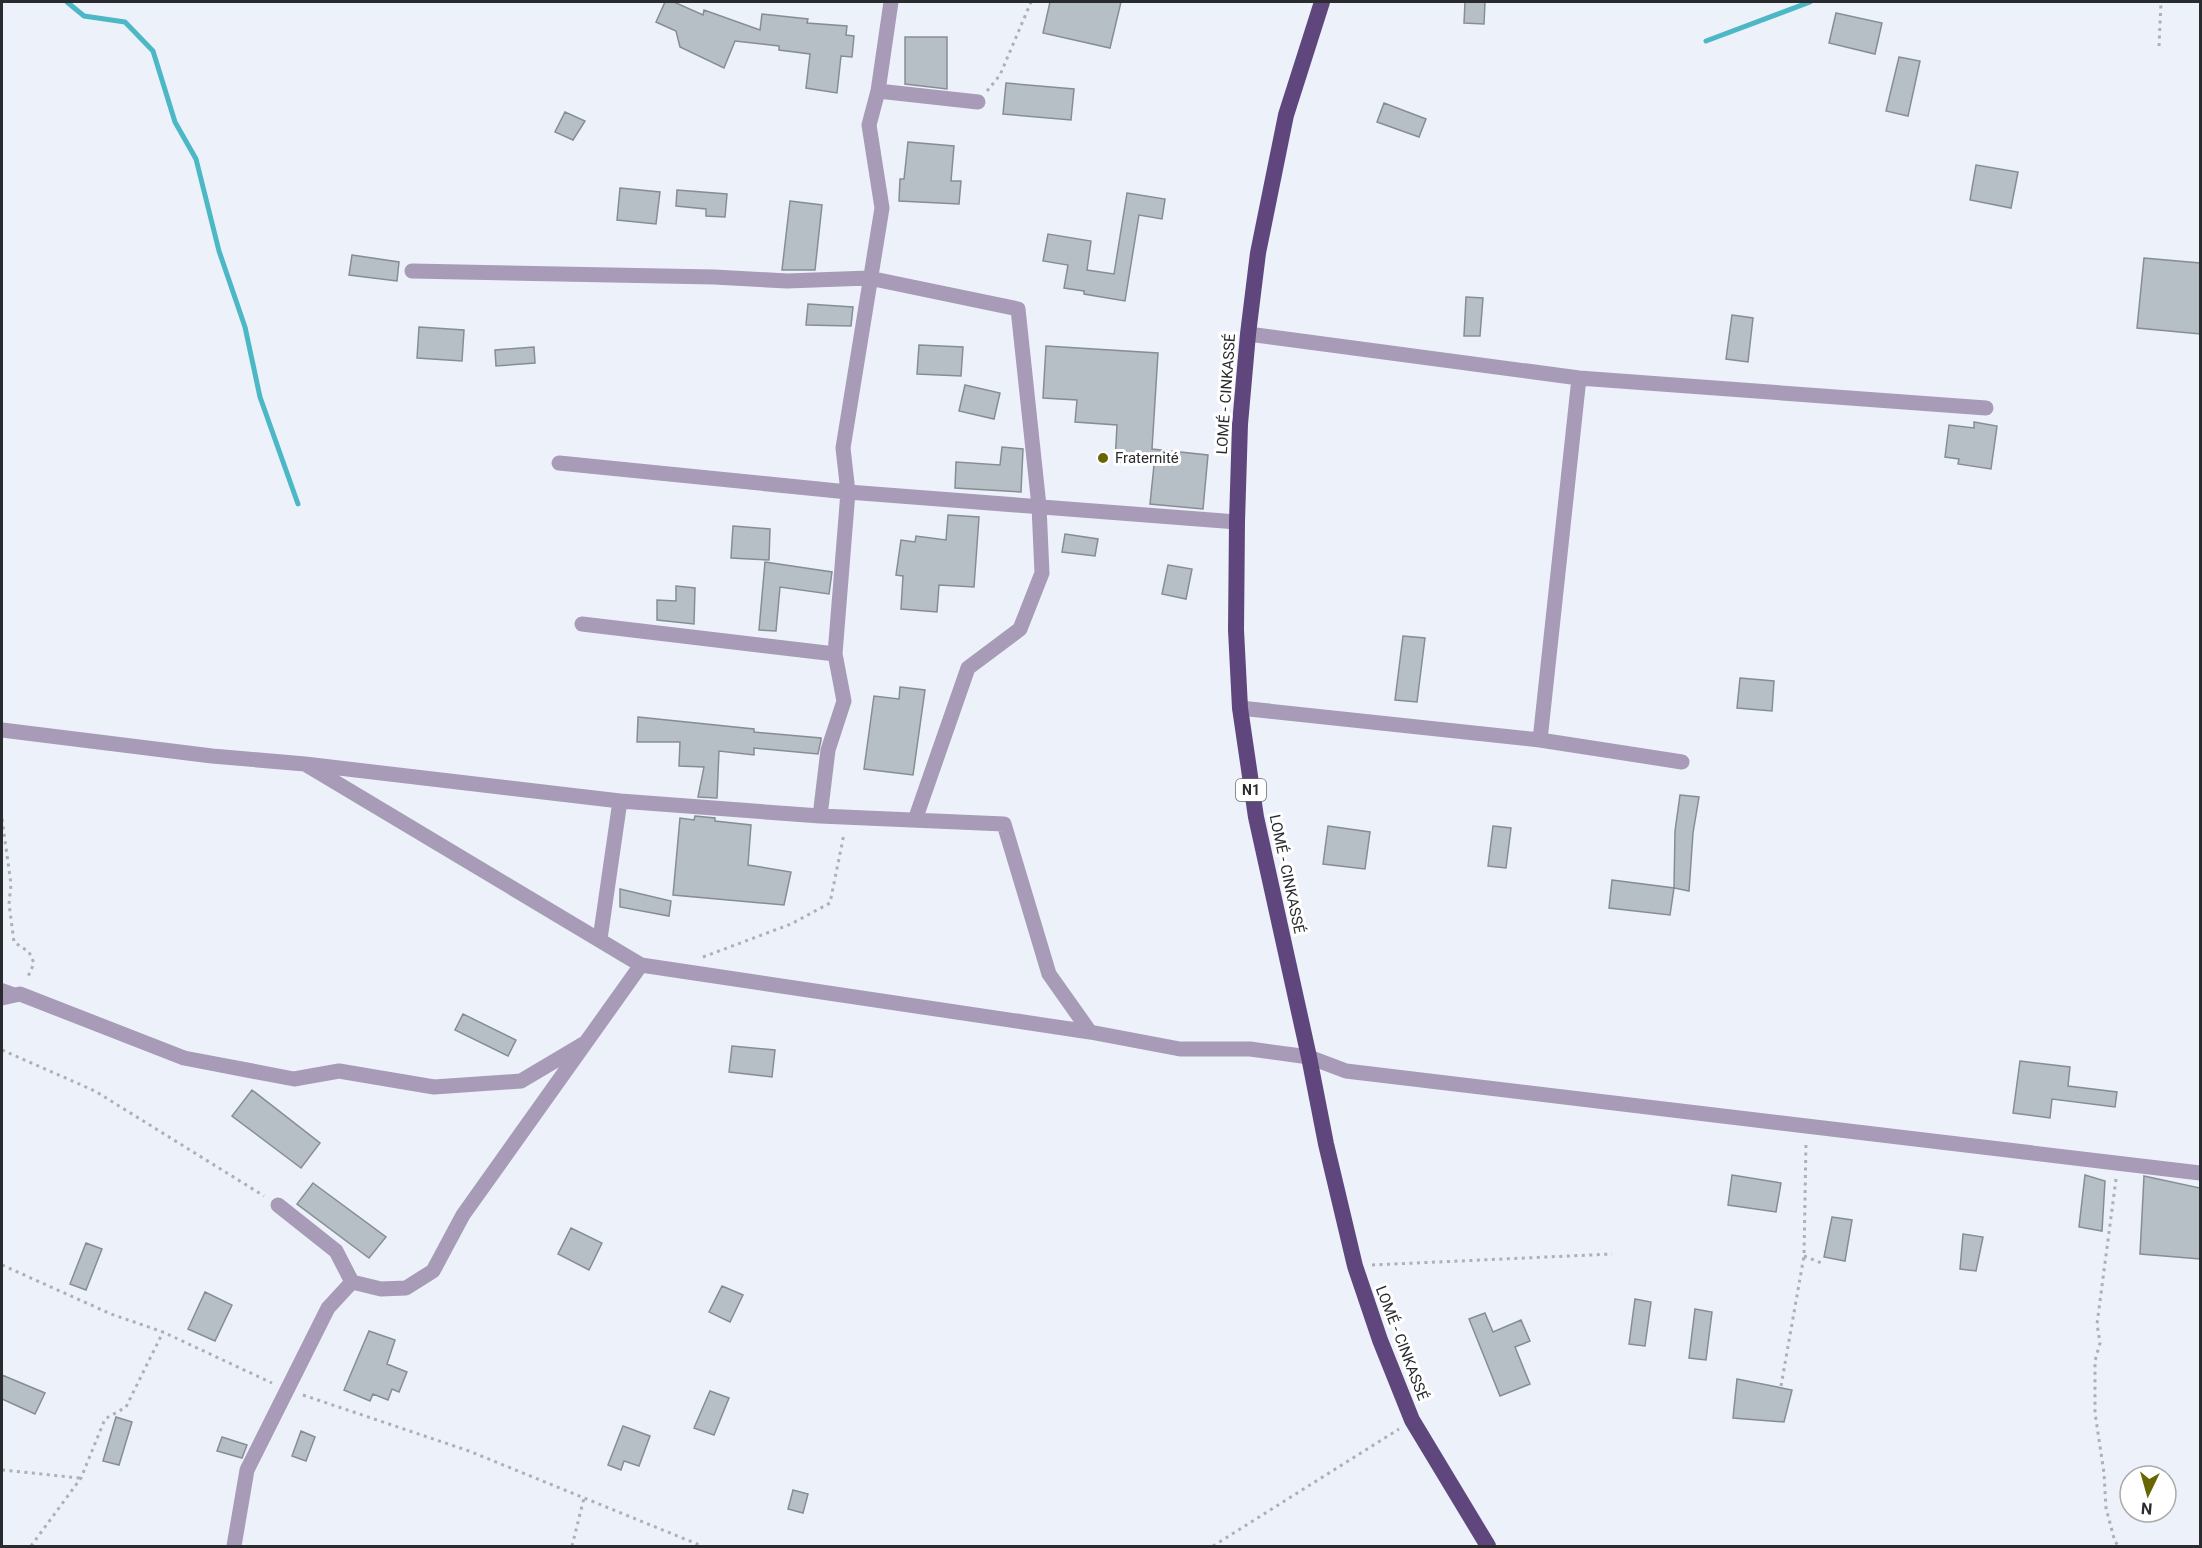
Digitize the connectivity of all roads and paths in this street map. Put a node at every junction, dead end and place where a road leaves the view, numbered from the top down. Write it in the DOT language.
graph roads {
  1 [pos="891,2"];
  2 [pos="1031,2"];
  3 [pos="1322,2"];
  4 [pos="2161,2"];
  5 [pos="2159,46"];
  6 [pos="878,91"];
  7 [pos="978,102"];
  8 [pos="412,271"];
  9 [pos="869,278"];
  10 [pos="1248,334"];
  11 [pos="1579,378"];
  12 [pos="1986,408"];
  13 [pos="559,463"];
  14 [pos="848,492"];
  15 [pos="1039,506"];
  16 [pos="1237,522"];
  17 [pos="582,624"];
  18 [pos="835,654"];
  19 [pos="1240,708"];
  20 [pos="2,730"];
  21 [pos="1540,740"];
  22 [pos="1682,762"];
  23 [pos="305,764"];
  24 [pos="620,801"];
  25 [pos="820,816"];
  26 [pos="847,817"];
  27 [pos="2,819"];
  28 [pos="915,820"];
  29 [pos="600,939"];
  30 [pos="703,957"];
  31 [pos="641,965"];
  32 [pos="2,987"];
  33 [pos="20,994"];
  34 [pos="2,999"];
  35 [pos="1090,1032"];
  36 [pos="585,1043"];
  37 [pos="2,1050"];
  38 [pos="1309,1057"];
  39 [pos="1806,1125"];
  40 [pos="2118,1163"];
  41 [pos="2200,1173"];
  42 [pos="278,1205"];
  43 [pos="1612,1254"];
  44 [pos="1804,1256"];
  45 [pos="1824,1264"];
  46 [pos="2,1265"];
  47 [pos="1355,1266"];
  48 [pos="352,1282"];
  49 [pos="163,1332"];
  50 [pos="1781,1386"];
  51 [pos="286,1390"];
  52 [pos="1412,1420"];
  53 [pos="2,1470"];
  54 [pos="81,1478"];
  55 [pos="584,1498"];
  56 [pos="31,1546"];
  57 [pos="234,1546"];
  58 [pos="572,1546"];
  59 [pos="702,1546"];
  60 [pos="1213,1546"];
  61 [pos="1488,1546"];
  62 [pos="2118,1546"];
  1 -- 6 [label="street"];
  2 -- 7 [label="path"];
  3 -- 10 [label="highway, LOMÉ - CINKASSÉ / N1"];
  4 -- 5 [label="path"];
  6 -- 7 [label="street"];
  6 -- 9 [label="street"];
  8 -- 9 [label="street"];
  9 -- 14 [label="street"];
  9 -- 15 [label="street"];
  10 -- 11 [label="street"];
  10 -- 16 [label="highway, LOMÉ - CINKASSÉ / N1"];
  11 -- 12 [label="street"];
  11 -- 21 [label="street"];
  13 -- 14 [label="street"];
  14 -- 15 [label="street"];
  14 -- 18 [label="street"];
  15 -- 16 [label="street"];
  15 -- 28 [label="street"];
  16 -- 19 [label="highway, LOMÉ - CINKASSÉ / N1"];
  17 -- 18 [label="street"];
  18 -- 25 [label="street"];
  19 -- 21 [label="street"];
  19 -- 38 [label="highway, LOMÉ - CINKASSÉ / N1"];
  20 -- 23 [label="street"];
  21 -- 22 [label="street"];
  23 -- 24 [label="street"];
  23 -- 29 [label="street"];
  24 -- 25 [label="street"];
  24 -- 29 [label="street"];
  25 -- 26 [label="street"];
  26 -- 28 [label="street"];
  26 -- 30 [label="path"];
  27 -- 33 [label="path"];
  28 -- 35 [label="street"];
  29 -- 31 [label="street"];
  31 -- 35 [label="street"];
  31 -- 36 [label="street"];
  32 -- 33 [label="lane"];
  33 -- 34 [label="street"];
  33 -- 36 [label="street"];
  35 -- 38 [label="street"];
  36 -- 48 [label="street"];
  37 -- 42 [label="path"];
  38 -- 39 [label="street"];
  38 -- 47 [label="highway, LOMÉ - CINKASSÉ / N1"];
  39 -- 40 [label="street"];
  39 -- 44 [label="path"];
  40 -- 41 [label="street"];
  40 -- 62 [label="path"];
  42 -- 48 [label="street"];
  43 -- 47 [label="path"];
  44 -- 45 [label="path"];
  44 -- 50 [label="path"];
  46 -- 49 [label="path"];
  47 -- 52 [label="highway, LOMÉ - CINKASSÉ / N1"];
  48 -- 51 [label="street"];
  49 -- 51 [label="path"];
  49 -- 54 [label="path"];
  51 -- 55 [label="path"];
  51 -- 57 [label="street"];
  52 -- 60 [label="path"];
  52 -- 61 [label="highway, LOMÉ - CINKASSÉ / N1"];
  53 -- 54 [label="path"];
  54 -- 56 [label="path"];
  55 -- 58 [label="path"];
  55 -- 59 [label="path"];
}
